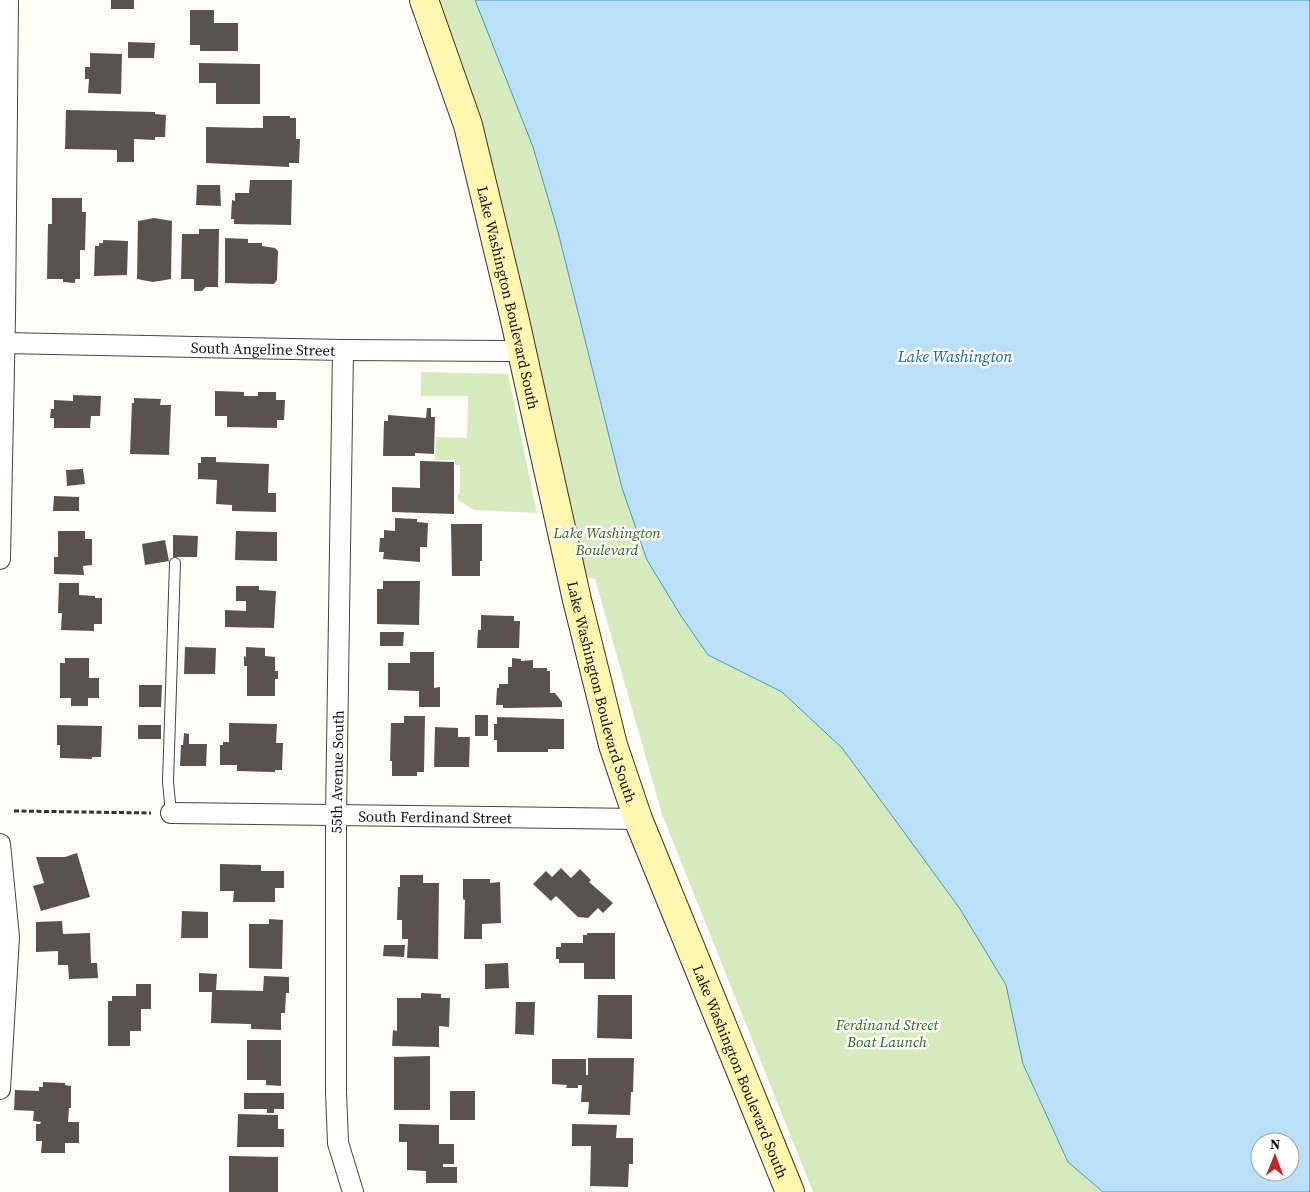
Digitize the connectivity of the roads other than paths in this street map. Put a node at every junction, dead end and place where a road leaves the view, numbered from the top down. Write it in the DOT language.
graph roads {
  1 [pos="8,0"];
  2 [pos="424,0"];
  3 [pos="4,343"];
  4 [pos="343,350"];
  5 [pos="522,351"];
  6 [pos="0,559"];
  7 [pos="175,563"];
  8 [pos="166,813"];
  9 [pos="336,816"];
  10 [pos="638,819"];
  11 [pos="0,844"];
  12 [pos="0,1089"];
  13 [pos="353,1192"];
  14 [pos="790,1192"];
  1 -- 3 [label="street"];
  2 -- 5 [label="main road, Lake Washington Boulevard South"];
  3 -- 4 [label="street, South Angeline Street"];
  3 -- 6 [label="street"];
  4 -- 5 [label="street, South Angeline Street"];
  4 -- 9 [label="street, 55th Avenue South"];
  5 -- 10 [label="main road, Lake Washington Boulevard South"];
  7 -- 8 [label="lane"];
  8 -- 9 [label="street, South Ferdinand Street"];
  9 -- 10 [label="street, South Ferdinand Street"];
  9 -- 13 [label="street, 55th Avenue South"];
  10 -- 14 [label="main road, Lake Washington Boulevard South"];
  11 -- 12 [label="street"];
}
